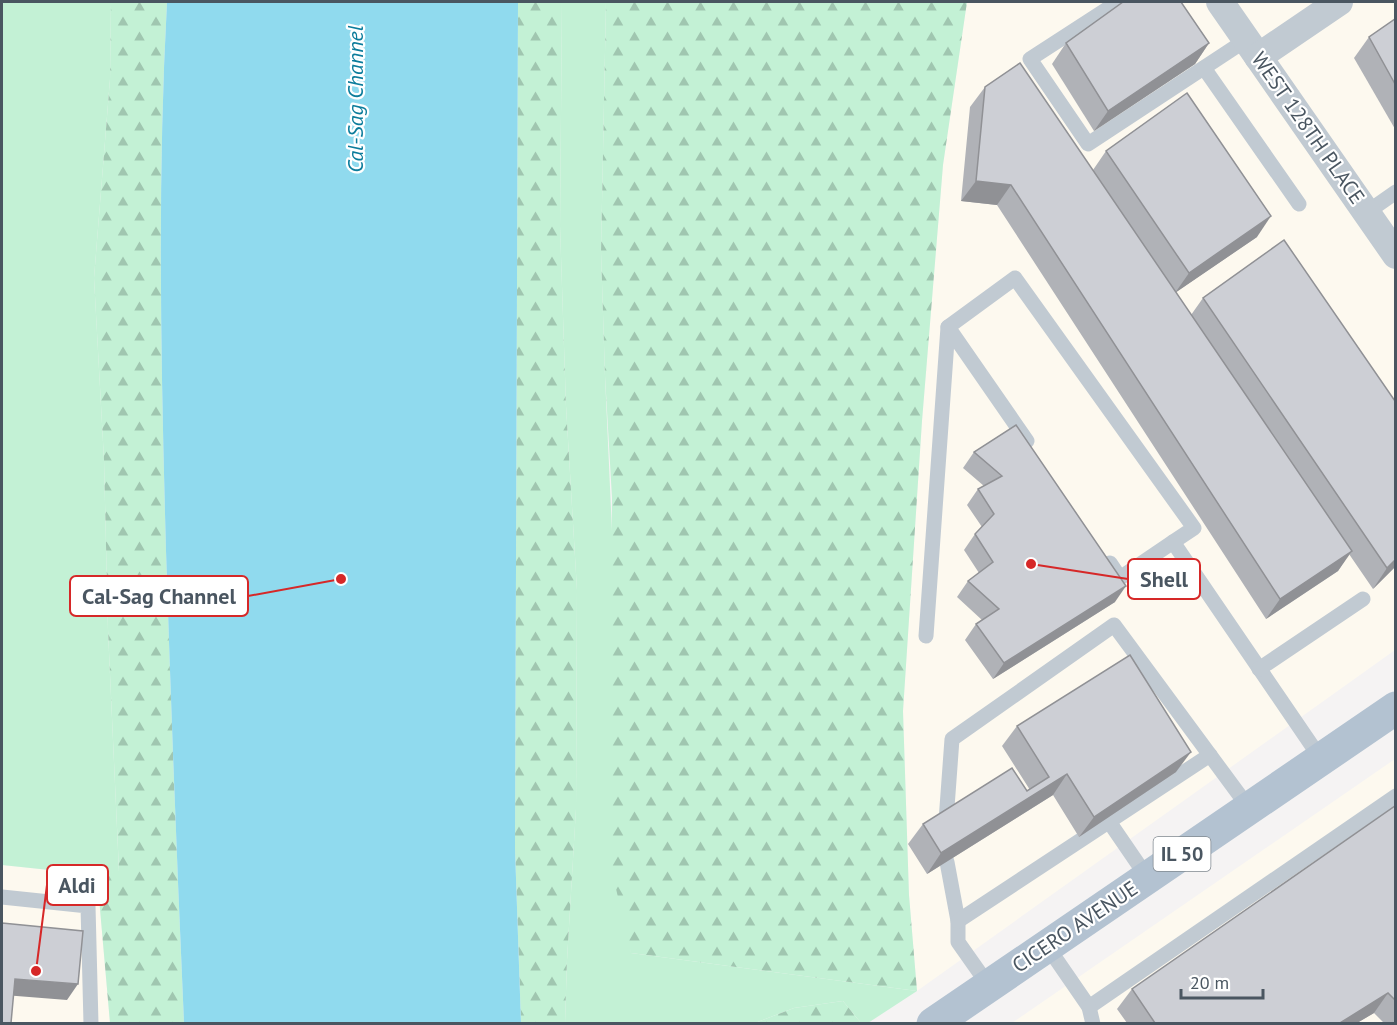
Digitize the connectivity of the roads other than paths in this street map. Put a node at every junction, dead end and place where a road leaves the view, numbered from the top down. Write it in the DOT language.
graph roads {
  1 [pos="1118,2"];
  2 [pos="1220,2"];
  3 [pos="1339,2"];
  4 [pos="1252,48"];
  5 [pos="1204,68"];
  6 [pos="1395,192"];
  7 [pos="1299,204"];
  8 [pos="1366,213"];
  9 [pos="1393,246"];
  10 [pos="948,327"];
  11 [pos="1034,452"];
  12 [pos="1173,542"];
  13 [pos="1101,549"];
  14 [pos="1363,599"];
  15 [pos="926,636"];
  16 [pos="1259,669"];
  17 [pos="1395,708"];
  18 [pos="1210,755"];
  19 [pos="1321,759"];
  20 [pos="1395,796"];
  21 [pos="1249,808"];
  22 [pos="946,821"];
  23 [pos="1110,823"];
  24 [pos="947,862"];
  25 [pos="1147,878"];
  26 [pos="2,897"];
  27 [pos="958,921"];
  28 [pos="1047,946"];
  29 [pos="989,986"];
  30 [pos="1089,1007"];
  31 [pos="91,1023"];
  32 [pos="933,1023"];
  33 [pos="1093,1023"];
  1 -- 5 [label="lane"];
  2 -- 4 [label="street, WEST 128TH PLACE"];
  3 -- 4 [label="street"];
  4 -- 5 [label="lane"];
  4 -- 8 [label="street, WEST 128TH PLACE"];
  5 -- 7 [label="lane"];
  6 -- 8 [label="lane"];
  8 -- 9 [label="street, WEST 128TH PLACE"];
  10 -- 11 [label="lane"];
  10 -- 12 [label="lane"];
  10 -- 15 [label="lane"];
  12 -- 13 [label="lane"];
  12 -- 16 [label="lane"];
  14 -- 16 [label="lane"];
  16 -- 19 [label="lane"];
  17 -- 19 [label="main road, CICERO AVENUE / IL 50"];
  18 -- 21 [label="lane"];
  18 -- 22 [label="lane"];
  18 -- 23 [label="lane"];
  19 -- 21 [label="main road, CICERO AVENUE / IL 50"];
  20 -- 30 [label="lane"];
  21 -- 25 [label="main road, CICERO AVENUE / IL 50"];
  23 -- 25 [label="lane"];
  23 -- 27 [label="lane"];
  24 -- 27 [label="lane"];
  25 -- 28 [label="main road, CICERO AVENUE / IL 50"];
  26 -- 31 [label="lane"];
  27 -- 29 [label="lane"];
  28 -- 29 [label="main road, CICERO AVENUE / IL 50"];
  28 -- 30 [label="lane"];
  29 -- 32 [label="main road, CICERO AVENUE / IL 50"];
  30 -- 33 [label="lane"];
}
